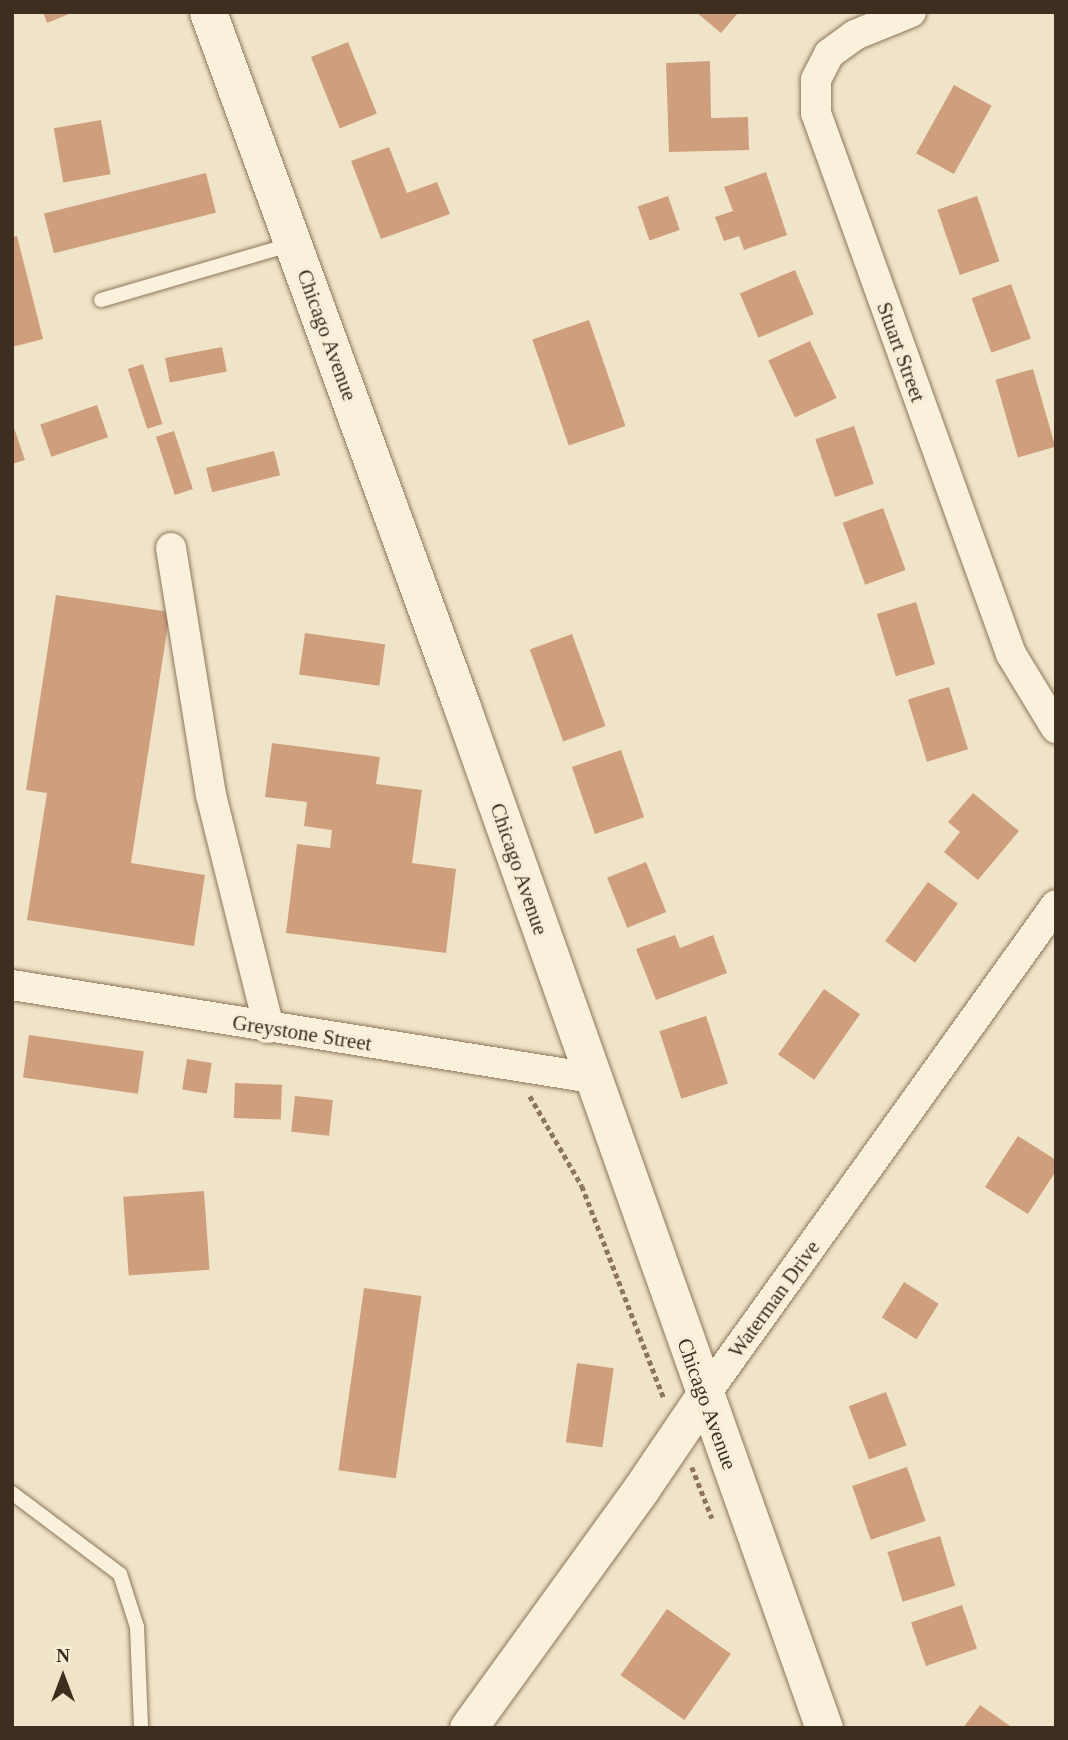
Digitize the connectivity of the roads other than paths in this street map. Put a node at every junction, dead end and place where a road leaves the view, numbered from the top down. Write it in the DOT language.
graph roads {
  1 [pos="208,12"];
  2 [pos="911,12"];
  3 [pos="293,244"];
  4 [pos="101,300"];
  5 [pos="171,548"];
  6 [pos="1056,728"];
  7 [pos="1056,905"];
  8 [pos="12,985"];
  9 [pos="269,1028"];
  10 [pos="592,1078"];
  11 [pos="704,1396"];
  12 [pos="12,1493"];
  13 [pos="141,1728"];
  14 [pos="468,1728"];
  15 [pos="824,1728"];
  1 -- 3 [label="street, Chicago Avenue"];
  2 -- 6 [label="street, Stuart Street"];
  3 -- 4 [label="lane"];
  3 -- 10 [label="street, Chicago Avenue"];
  5 -- 9 [label="street"];
  7 -- 11 [label="street, Waterman Drive"];
  8 -- 9 [label="street, Greystone Street"];
  9 -- 10 [label="street, Greystone Street"];
  10 -- 11 [label="street, Chicago Avenue"];
  11 -- 14 [label="street, Waterman Drive"];
  11 -- 15 [label="street, Chicago Avenue"];
  12 -- 13 [label="lane"];
}
